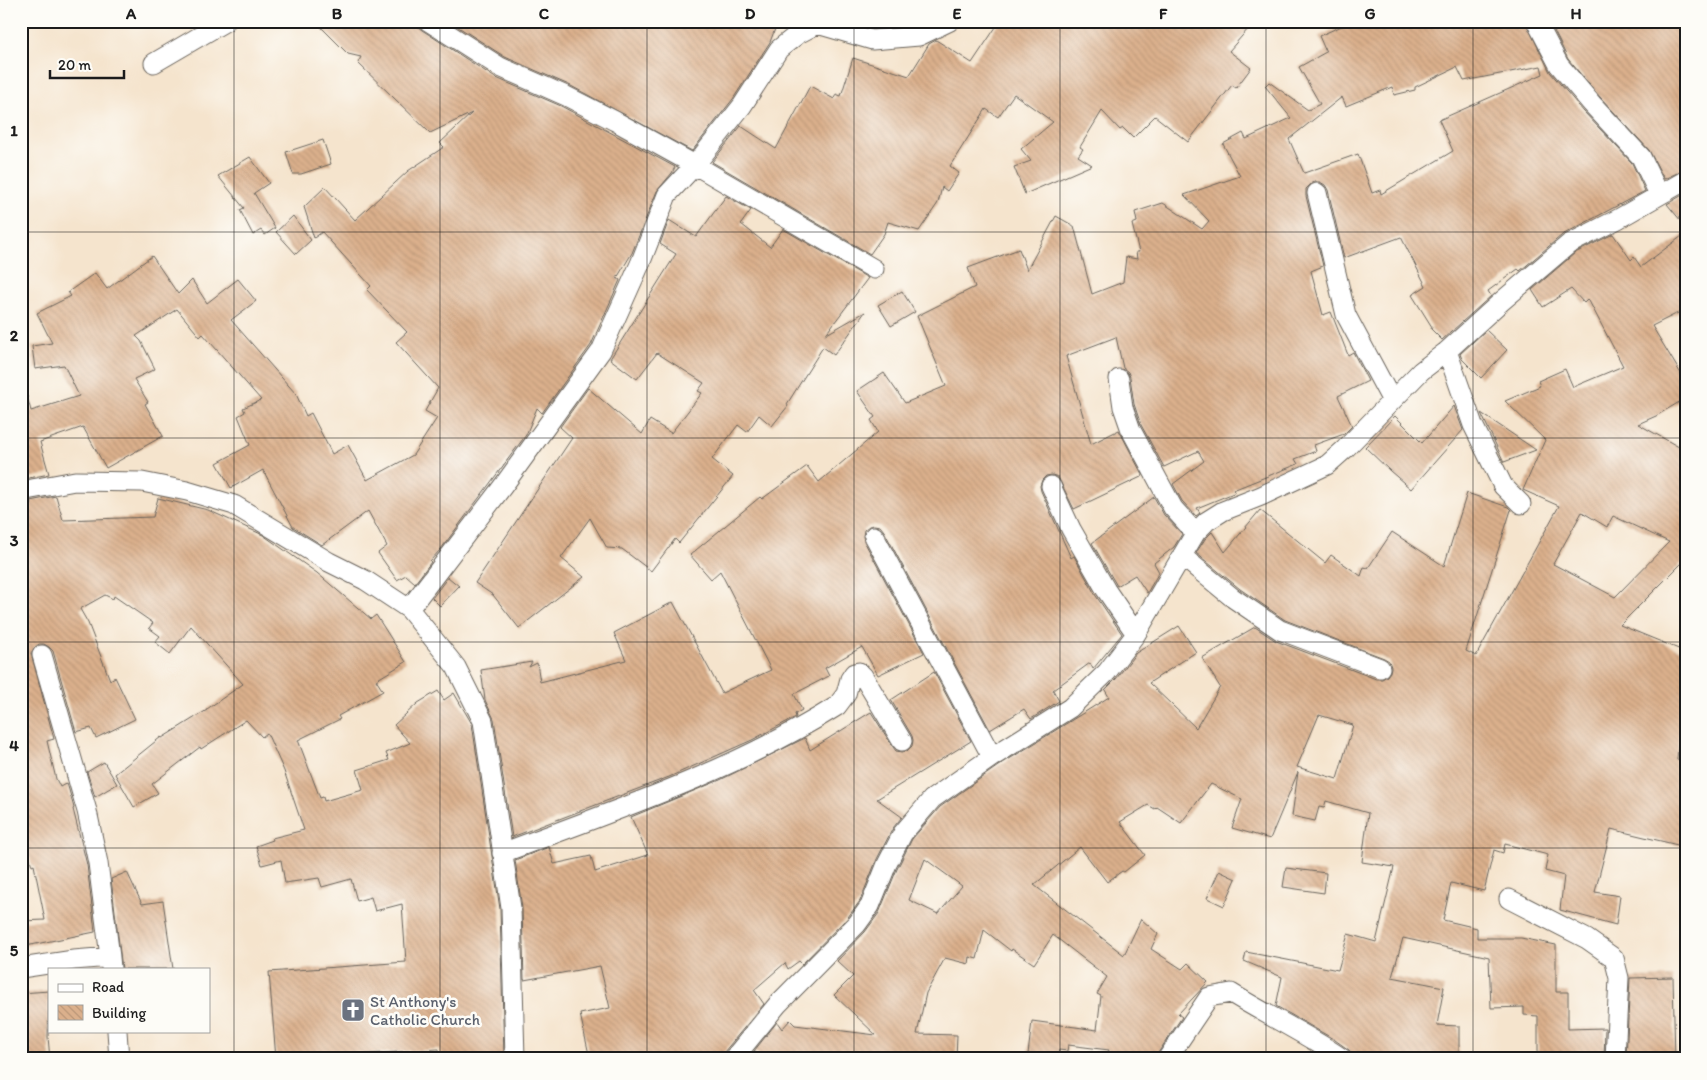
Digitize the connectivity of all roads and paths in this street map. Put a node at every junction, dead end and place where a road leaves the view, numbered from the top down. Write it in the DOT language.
graph roads {
  1 [pos="226,21"];
  2 [pos="428,21"];
  3 [pos="950,21"];
  4 [pos="1536,21"];
  5 [pos="802,28"];
  6 [pos="154,63"];
  7 [pos="694,165"];
  8 [pos="1686,180"];
  9 [pos="1317,193"];
  10 [pos="1659,194"];
  11 [pos="874,269"];
  12 [pos="1447,351"];
  13 [pos="1119,379"];
  14 [pos="1392,401"];
  15 [pos="1052,486"];
  16 [pos="21,491"];
  17 [pos="1522,504"];
  18 [pos="1196,532"];
  19 [pos="874,536"];
  20 [pos="1182,556"];
  21 [pos="409,609"];
  22 [pos="1136,634"];
  23 [pos="42,655"];
  24 [pos="1380,668"];
  25 [pos="902,741"];
  26 [pos="992,757"];
  27 [pos="502,853"];
  28 [pos="1509,899"];
  29 [pos="110,963"];
  30 [pos="21,968"];
  31 [pos="117,1032"];
  32 [pos="119,1059"];
  33 [pos="516,1059"];
  34 [pos="732,1059"];
  35 [pos="1167,1059"];
  36 [pos="1343,1059"];
  37 [pos="1615,1059"];
  1 -- 6 [label="street"];
  2 -- 7 [label="street"];
  3 -- 5 [label="street"];
  4 -- 10 [label="street"];
  5 -- 7 [label="street"];
  7 -- 11 [label="street"];
  7 -- 21 [label="street"];
  8 -- 10 [label="street"];
  9 -- 14 [label="street"];
  10 -- 12 [label="street"];
  12 -- 14 [label="street"];
  12 -- 17 [label="street"];
  13 -- 18 [label="street"];
  14 -- 18 [label="street"];
  15 -- 22 [label="street"];
  16 -- 21 [label="street"];
  18 -- 20 [label="street"];
  19 -- 26 [label="street"];
  20 -- 22 [label="street"];
  20 -- 24 [label="street"];
  21 -- 27 [label="street"];
  22 -- 26 [label="street"];
  23 -- 29 [label="street"];
  25 -- 27 [label="street"];
  26 -- 34 [label="street"];
  27 -- 33 [label="street"];
  28 -- 37 [label="street"];
  29 -- 30 [label="street"];
  31 -- 32 [label="street"];
  35 -- 36 [label="street"];
}
